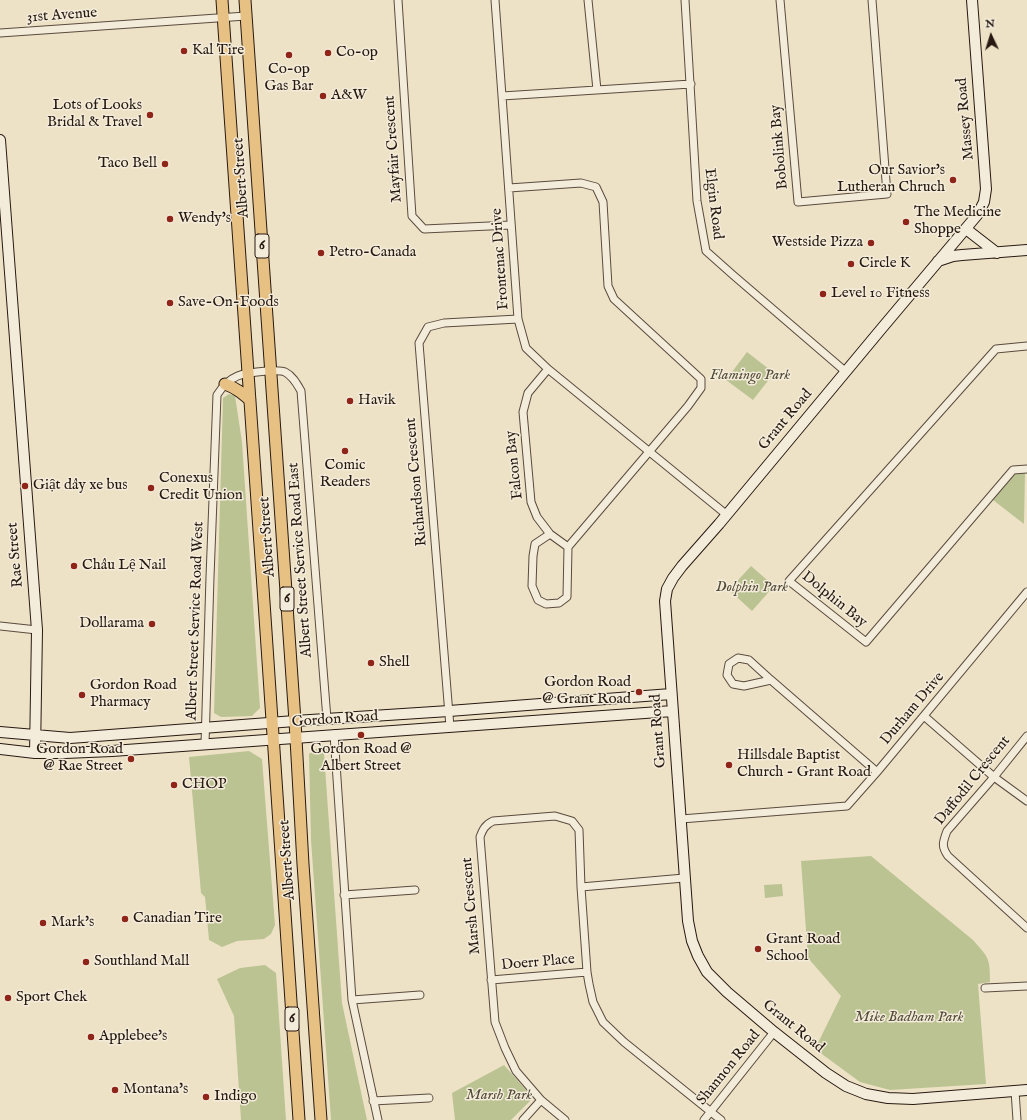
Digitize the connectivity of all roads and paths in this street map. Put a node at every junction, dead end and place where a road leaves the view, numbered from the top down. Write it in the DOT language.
graph roads {
  1 [pos="222,0"];
  2 [pos="245,0"];
  3 [pos="398,0"];
  4 [pos="495,0"];
  5 [pos="588,0"];
  6 [pos="685,0"];
  7 [pos="780,0"];
  8 [pos="872,0"];
  9 [pos="972,0"];
  10 [pos="246,16"];
  11 [pos="224,18"];
  12 [pos="0,33"];
  13 [pos="690,84"];
  14 [pos="597,90"];
  15 [pos="502,96"];
  16 [pos="0,140"];
  17 [pos="509,188"];
  18 [pos="3,210"];
  19 [pos="511,225"];
  20 [pos="966,229"];
  21 [pos="1027,250"];
  22 [pos="997,253"];
  23 [pos="937,262"];
  24 [pos="518,319"];
  25 [pos="1027,346"];
  26 [pos="548,369"];
  27 [pos="271,371"];
  28 [pos="846,372"];
  29 [pos="248,373"];
  30 [pos="226,384"];
  31 [pos="250,400"];
  32 [pos="649,452"];
  33 [pos="1027,468"];
  34 [pos="727,515"];
  35 [pos="550,534"];
  36 [pos="568,547"];
  37 [pos="1027,592"];
  38 [pos="0,626"];
  39 [pos="37,630"];
  40 [pos="771,680"];
  41 [pos="671,694"];
  42 [pos="563,702"];
  43 [pos="449,711"];
  44 [pos="673,711"];
  45 [pos="924,716"];
  46 [pos="326,719"];
  47 [pos="564,719"];
  48 [pos="295,721"];
  49 [pos="272,722"];
  50 [pos="450,727"];
  51 [pos="205,728"];
  52 [pos="0,732"];
  53 [pos="334,734"];
  54 [pos="35,736"];
  55 [pos="1027,736"];
  56 [pos="296,737"];
  57 [pos="273,739"];
  58 [pos="205,744"];
  59 [pos="0,749"];
  60 [pos="35,753"];
  61 [pos="878,772"];
  62 [pos="994,777"];
  63 [pos="1027,801"];
  64 [pos="681,819"];
  65 [pos="684,878"];
  66 [pos="581,887"];
  67 [pos="415,890"];
  68 [pos="344,895"];
  69 [pos="1027,928"];
  70 [pos="587,972"];
  71 [pos="491,980"];
  72 [pos="1027,986"];
  73 [pos="985,988"];
  74 [pos="420,995"];
  75 [pos="352,1000"];
  76 [pos="774,1032"];
  77 [pos="1027,1090"];
  78 [pos="1015,1091"];
  79 [pos="429,1098"];
  80 [pos="541,1100"];
  81 [pos="374,1101"];
  82 [pos="711,1112"];
  83 [pos="299,1120"];
  84 [pos="321,1120"];
  85 [pos="378,1120"];
  86 [pos="522,1120"];
  87 [pos="565,1120"];
  88 [pos="704,1120"];
  89 [pos="721,1120"];
  90 [pos="1017,1120"];
  1 -- 11 [label="main road, Albert Street / 6"];
  2 -- 10 [label="main road, Albert Street / 6"];
  3 -- 19 [label="street, Mayfair Crescent"];
  4 -- 15 [label="street, Frontenac Drive"];
  5 -- 14 [label="street"];
  6 -- 13 [label="street, Elgin Road"];
  7 -- 8 [label="street, Bobolink Bay"];
  9 -- 20 [label="street, Massey Road"];
  10 -- 11 [label="street, 31st Avenue"];
  10 -- 27 [label="main road, Albert Street / 6"];
  11 -- 12 [label="street, 31st Avenue"];
  11 -- 29 [label="main road, Albert Street / 6"];
  13 -- 14 [label="street"];
  13 -- 28 [label="street, Elgin Road"];
  14 -- 15 [label="street"];
  15 -- 17 [label="street, Frontenac Drive"];
  16 -- 18 [label="street, Rae Street"];
  17 -- 19 [label="street, Frontenac Drive"];
  17 -- 32 [label="street"];
  18 -- 39 [label="street, Rae Street"];
  19 -- 24 [label="street, Frontenac Drive"];
  20 -- 22 [label="street"];
  20 -- 23 [label="street, Grant Road"];
  21 -- 22 [label="street"];
  22 -- 23 [label="street"];
  23 -- 28 [label="street, Grant Road"];
  24 -- 26 [label="street, Frontenac Drive"];
  24 -- 43 [label="street, Richardson Crescent"];
  25 -- 33 [label="street, Dolphin Bay"];
  26 -- 32 [label="street, Frontenac Drive"];
  26 -- 35 [label="street, Falcon Bay"];
  27 -- 29 [label="street"];
  27 -- 46 [label="street, Albert Street Service Road East"];
  27 -- 48 [label="main road, Albert Street / 6"];
  28 -- 34 [label="street, Grant Road"];
  29 -- 30 [label="street"];
  29 -- 31 [label="main road, Albert Street / 6"];
  30 -- 31 [label="main road"];
  30 -- 51 [label="street, Albert Street Service Road West"];
  31 -- 49 [label="main road, Albert Street / 6"];
  32 -- 34 [label="street, Frontenac Drive"];
  32 -- 36 [label="street"];
  34 -- 41 [label="street, Grant Road"];
  35 -- 36 [label="street, Falcon Bay"];
  35 -- 36 [label="street"];
  37 -- 45 [label="street, Durham Drive"];
  38 -- 39 [label="street"];
  39 -- 54 [label="street, Rae Street"];
  40 -- 40 [label="street"];
  40 -- 61 [label="street"];
  41 -- 42 [label="street, Gordon Road"];
  41 -- 44 [label="street, Grant Road"];
  42 -- 43 [label="street, Gordon Road"];
  42 -- 47 [label="street"];
  43 -- 46 [label="street, Gordon Road"];
  43 -- 50 [label="street, Richardson Crescent"];
  44 -- 47 [label="street, Gordon Road"];
  44 -- 64 [label="street, Grant Road"];
  45 -- 61 [label="street, Durham Drive"];
  45 -- 62 [label="street"];
  46 -- 48 [label="street, Gordon Road"];
  47 -- 50 [label="street, Gordon Road"];
  48 -- 49 [label="street, Gordon Road"];
  48 -- 56 [label="main road, Albert Street / 6"];
  49 -- 51 [label="street, Gordon Road"];
  49 -- 57 [label="main road, Albert Street / 6"];
  50 -- 53 [label="street, Gordon Road"];
  51 -- 54 [label="street, Gordon Road"];
  51 -- 58 [label="street, Albert Street Service Road West"];
  52 -- 54 [label="street, Gordon Road"];
  53 -- 56 [label="street, Gordon Road"];
  53 -- 68 [label="street"];
  54 -- 60 [label="street, Rae Street"];
  55 -- 62 [label="street, Daffodil Crescent"];
  56 -- 57 [label="street, Gordon Road"];
  56 -- 84 [label="main road, Albert Street / 6"];
  57 -- 58 [label="street, Gordon Road"];
  57 -- 83 [label="main road, Albert Street / 6"];
  58 -- 60 [label="street, Gordon Road"];
  59 -- 60 [label="street, Gordon Road"];
  61 -- 64 [label="street, Durham Drive"];
  62 -- 63 [label="street"];
  62 -- 69 [label="street, Daffodil Crescent"];
  64 -- 65 [label="street, Grant Road"];
  65 -- 66 [label="street"];
  65 -- 76 [label="street, Grant Road"];
  66 -- 70 [label="street, Marsh Crescent"];
  66 -- 71 [label="street, Marsh Crescent"];
  67 -- 68 [label="street"];
  68 -- 75 [label="street"];
  70 -- 71 [label="street, Doerr Place"];
  70 -- 82 [label="street, Marsh Crescent"];
  71 -- 80 [label="street, Marsh Crescent"];
  72 -- 73 [label="street"];
  74 -- 75 [label="street"];
  75 -- 81 [label="street"];
  76 -- 78 [label="street, Grant Road"];
  76 -- 82 [label="street, Shannon Road"];
  77 -- 78 [label="street, Grant Road"];
  78 -- 90 [label="street"];
  79 -- 81 [label="street"];
  80 -- 86 [label="street"];
  80 -- 87 [label="street, Marsh Crescent"];
  81 -- 85 [label="street"];
  82 -- 88 [label="street, Shannon Road"];
  82 -- 89 [label="street, Marsh Crescent"];
}
